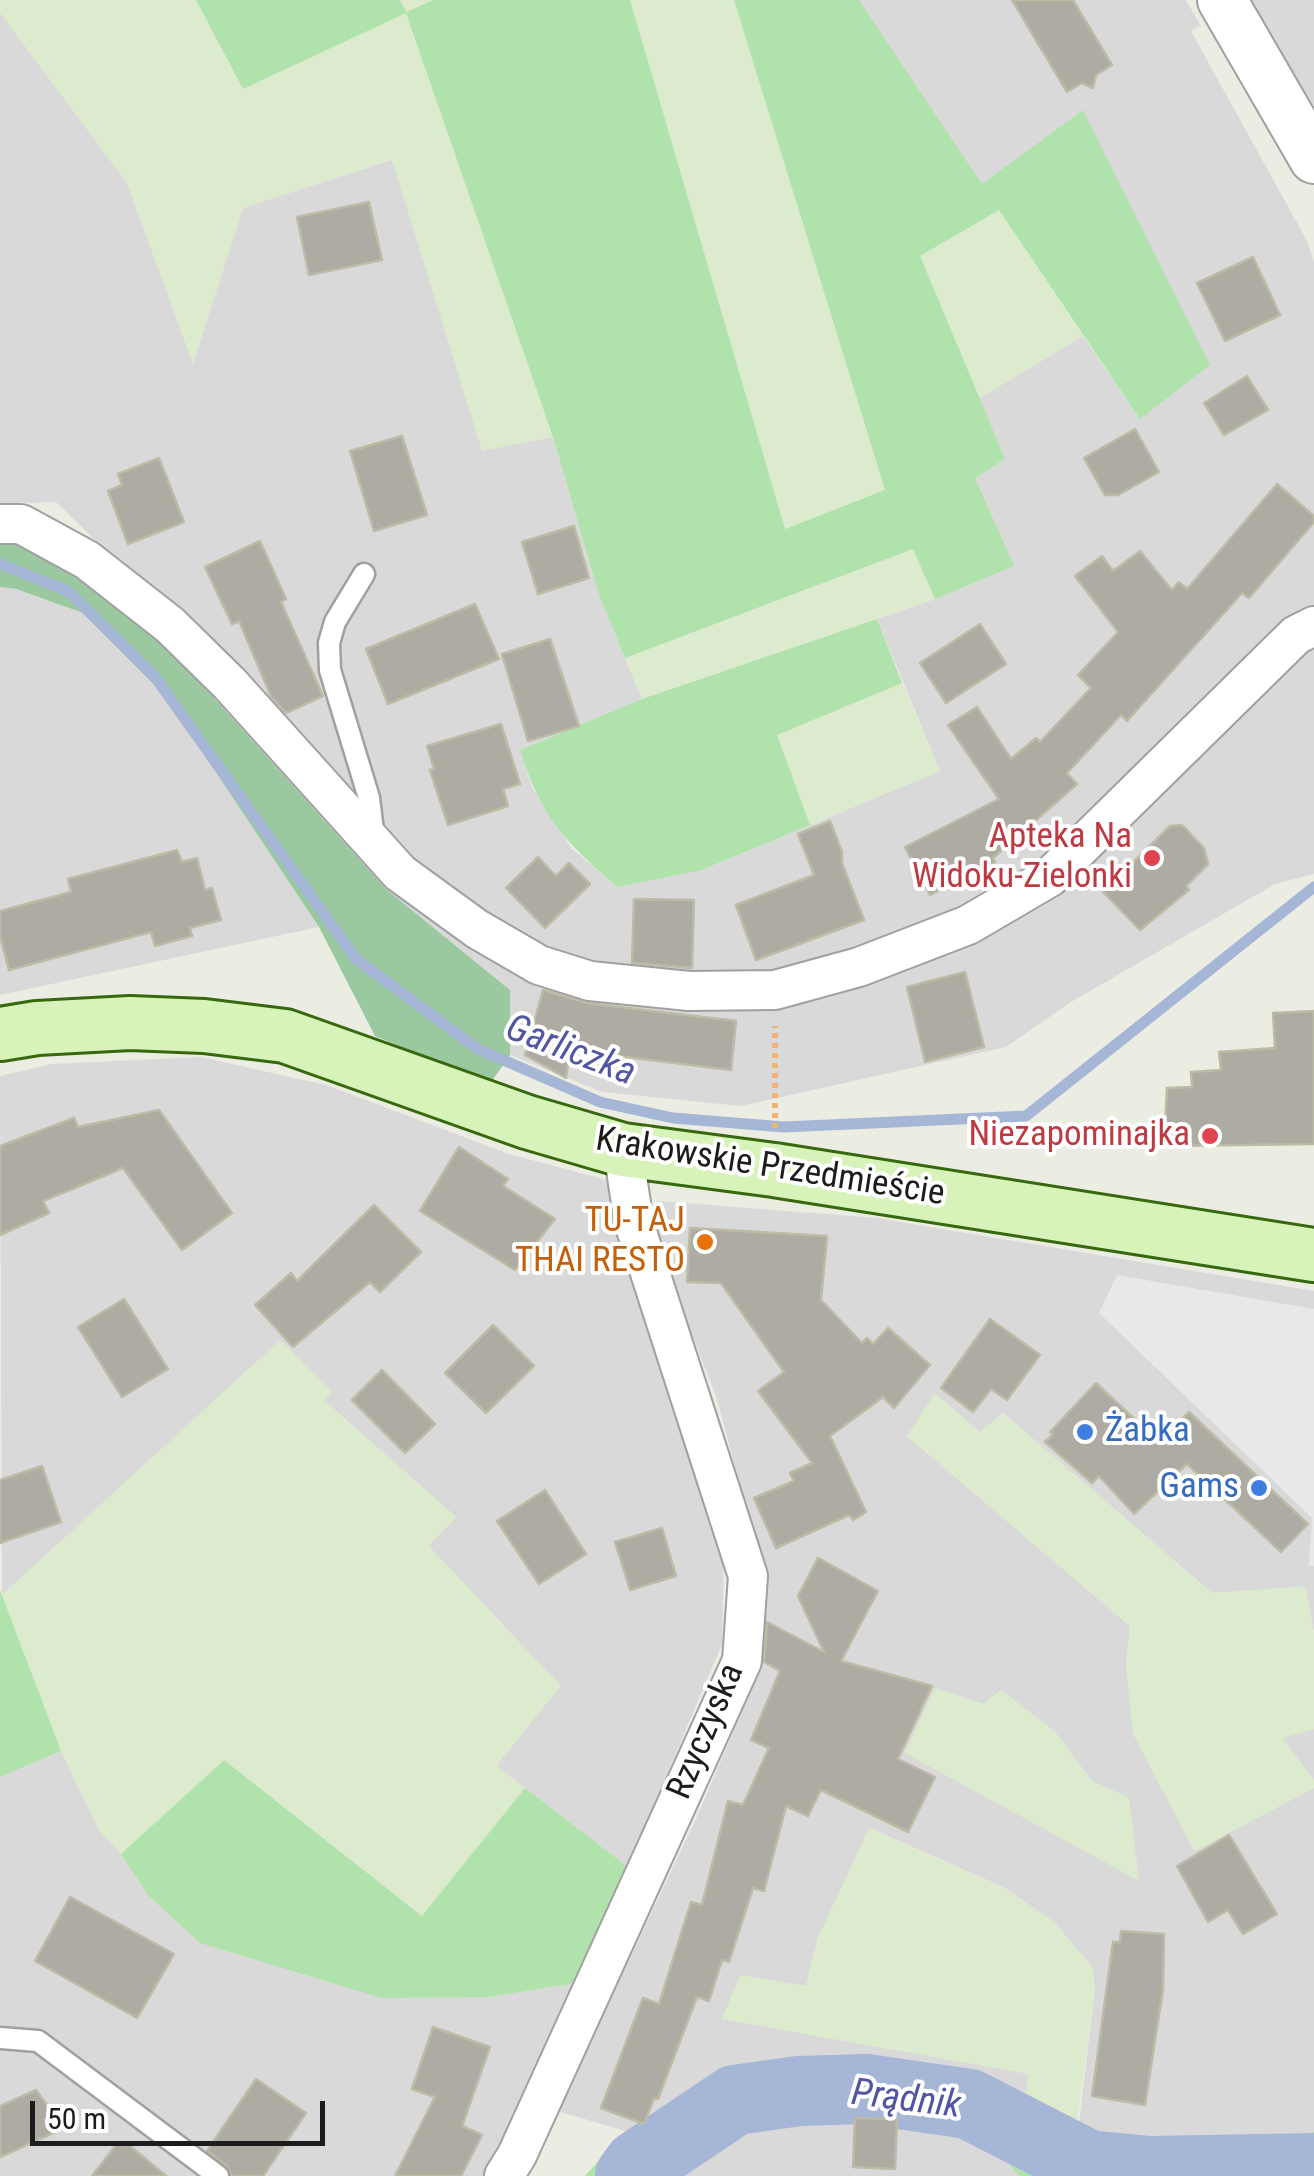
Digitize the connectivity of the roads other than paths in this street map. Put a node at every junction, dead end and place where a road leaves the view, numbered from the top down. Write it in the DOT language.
graph roads {
  1 [pos="1222,0"];
  2 [pos="1314,159"];
  3 [pos="0,524"];
  4 [pos="364,574"];
  5 [pos="1314,626"];
  6 [pos="374,840"];
  7 [pos="0,1034"];
  8 [pos="624,1150"];
  9 [pos="1314,1255"];
  10 [pos="0,2038"];
  11 [pos="218,2176"];
  12 [pos="504,2176"];
  1 -- 2 [label="street"];
  3 -- 6 [label="street"];
  4 -- 6 [label="lane"];
  5 -- 6 [label="street"];
  7 -- 8 [label="main road, Krakowskie Przedmieście"];
  8 -- 9 [label="main road, Krakowskie Przedmieście"];
  8 -- 12 [label="street, Rzyczyska"];
  10 -- 11 [label="lane"];
}
